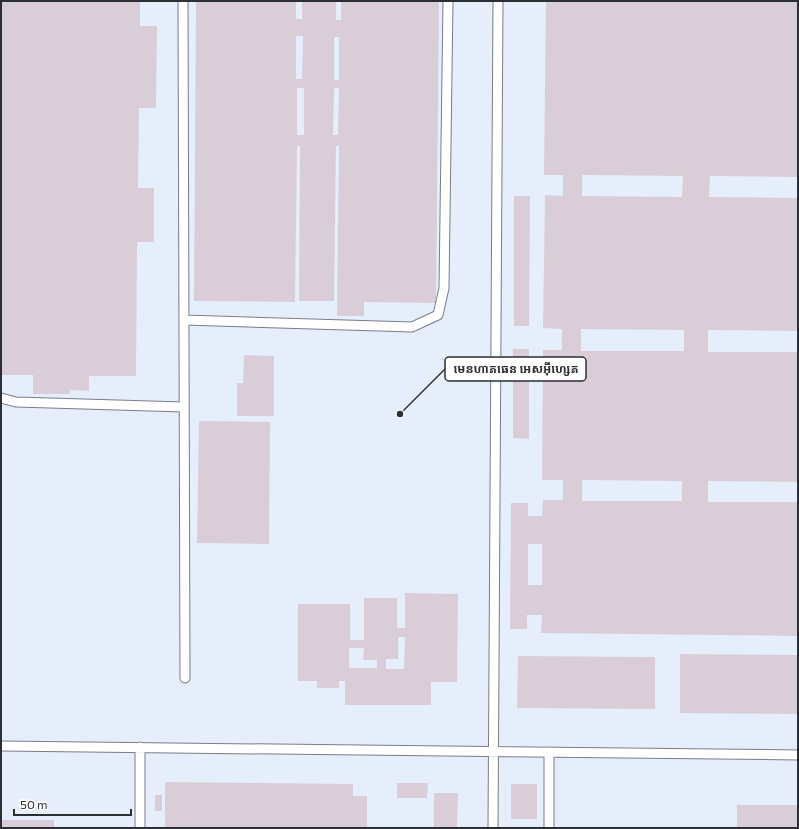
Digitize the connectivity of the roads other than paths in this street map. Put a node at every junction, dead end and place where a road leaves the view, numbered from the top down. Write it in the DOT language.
graph roads {
  1 [pos="183,1"];
  2 [pos="448,1"];
  3 [pos="498,1"];
  4 [pos="184,320"];
  5 [pos="1,398"];
  6 [pos="184,407"];
  7 [pos="185,678"];
  8 [pos="1,746"];
  9 [pos="140,747"];
  10 [pos="493,752"];
  11 [pos="549,752"];
  12 [pos="798,754"];
  13 [pos="140,828"];
  14 [pos="493,828"];
  15 [pos="549,828"];
  1 -- 4 [label="lane"];
  2 -- 4 [label="lane"];
  3 -- 10 [label="lane"];
  4 -- 6 [label="lane"];
  5 -- 6 [label="lane"];
  6 -- 7 [label="lane"];
  8 -- 9 [label="lane"];
  9 -- 10 [label="lane"];
  9 -- 13 [label="lane"];
  10 -- 11 [label="lane"];
  10 -- 14 [label="lane"];
  11 -- 12 [label="lane"];
  11 -- 15 [label="lane"];
}
